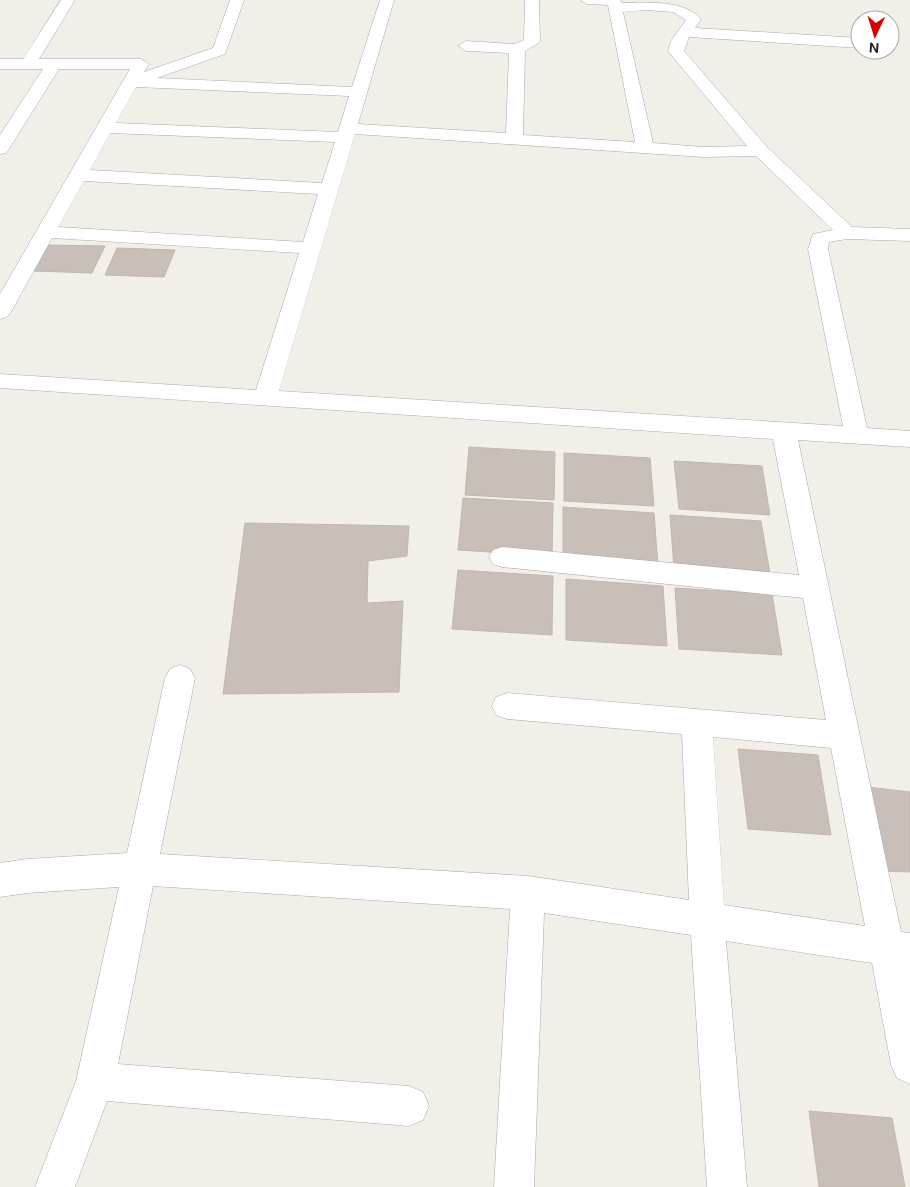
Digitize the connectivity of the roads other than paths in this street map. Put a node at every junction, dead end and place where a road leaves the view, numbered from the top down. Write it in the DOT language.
graph roads {
  1 [pos="68,0"];
  2 [pos="237,0"];
  3 [pos="387,0"];
  4 [pos="532,0"];
  5 [pos="587,0"];
  6 [pos="616,3"];
  7 [pos="685,32"];
  8 [pos="850,42"];
  9 [pos="466,46"];
  10 [pos="517,49"];
  11 [pos="0,64"];
  12 [pos="28,64"];
  13 [pos="54,64"];
  14 [pos="131,82"];
  15 [pos="359,92"];
  16 [pos="105,128"];
  17 [pos="346,133"];
  18 [pos="514,139"];
  19 [pos="645,148"];
  20 [pos="0,149"];
  21 [pos="761,151"];
  22 [pos="78,175"];
  23 [pos="329,189"];
  24 [pos="46,232"];
  25 [pos="847,233"];
  26 [pos="910,235"];
  27 [pos="311,248"];
  28 [pos="0,312"];
  29 [pos="0,380"];
  30 [pos="265,398"];
  31 [pos="784,431"];
  32 [pos="857,436"];
  33 [pos="910,439"];
  34 [pos="502,557"];
  35 [pos="816,588"];
  36 [pos="180,678"];
  37 [pos="507,706"];
  38 [pos="697,722"];
  39 [pos="844,736"];
  40 [pos="140,868"];
  41 [pos="0,880"];
  42 [pos="528,893"];
  43 [pos="707,920"];
  44 [pos="898,950"];
  45 [pos="910,1065"];
  46 [pos="95,1081"];
  47 [pos="409,1106"];
  48 [pos="55,1187"];
  49 [pos="514,1187"];
  50 [pos="726,1187"];
  1 -- 12 [label="street"];
  2 -- 14 [label="street"];
  3 -- 15 [label="street"];
  4 -- 10 [label="street"];
  5 -- 6 [label="street"];
  6 -- 7 [label="street"];
  6 -- 19 [label="street"];
  7 -- 8 [label="street"];
  7 -- 21 [label="street"];
  9 -- 10 [label="street"];
  10 -- 18 [label="street"];
  11 -- 12 [label="street"];
  12 -- 13 [label="street"];
  13 -- 14 [label="street"];
  13 -- 20 [label="street"];
  14 -- 15 [label="street"];
  14 -- 16 [label="street"];
  15 -- 17 [label="street"];
  16 -- 17 [label="street"];
  16 -- 22 [label="street"];
  17 -- 18 [label="street"];
  17 -- 23 [label="street"];
  18 -- 19 [label="street"];
  19 -- 21 [label="street"];
  21 -- 25 [label="street"];
  22 -- 23 [label="street"];
  22 -- 24 [label="street"];
  23 -- 27 [label="street"];
  24 -- 27 [label="street"];
  24 -- 28 [label="street"];
  25 -- 26 [label="street"];
  25 -- 32 [label="street"];
  27 -- 30 [label="street"];
  29 -- 30 [label="street"];
  30 -- 31 [label="street"];
  31 -- 32 [label="street"];
  31 -- 35 [label="street"];
  32 -- 33 [label="street"];
  34 -- 35 [label="street"];
  35 -- 39 [label="street"];
  36 -- 40 [label="street"];
  37 -- 38 [label="street"];
  38 -- 39 [label="street"];
  38 -- 43 [label="street"];
  39 -- 44 [label="street"];
  40 -- 41 [label="street"];
  40 -- 42 [label="street"];
  40 -- 46 [label="street"];
  42 -- 43 [label="street"];
  42 -- 49 [label="street"];
  43 -- 44 [label="street"];
  43 -- 50 [label="street"];
  44 -- 45 [label="street"];
  46 -- 47 [label="street"];
  46 -- 48 [label="street"];
}
